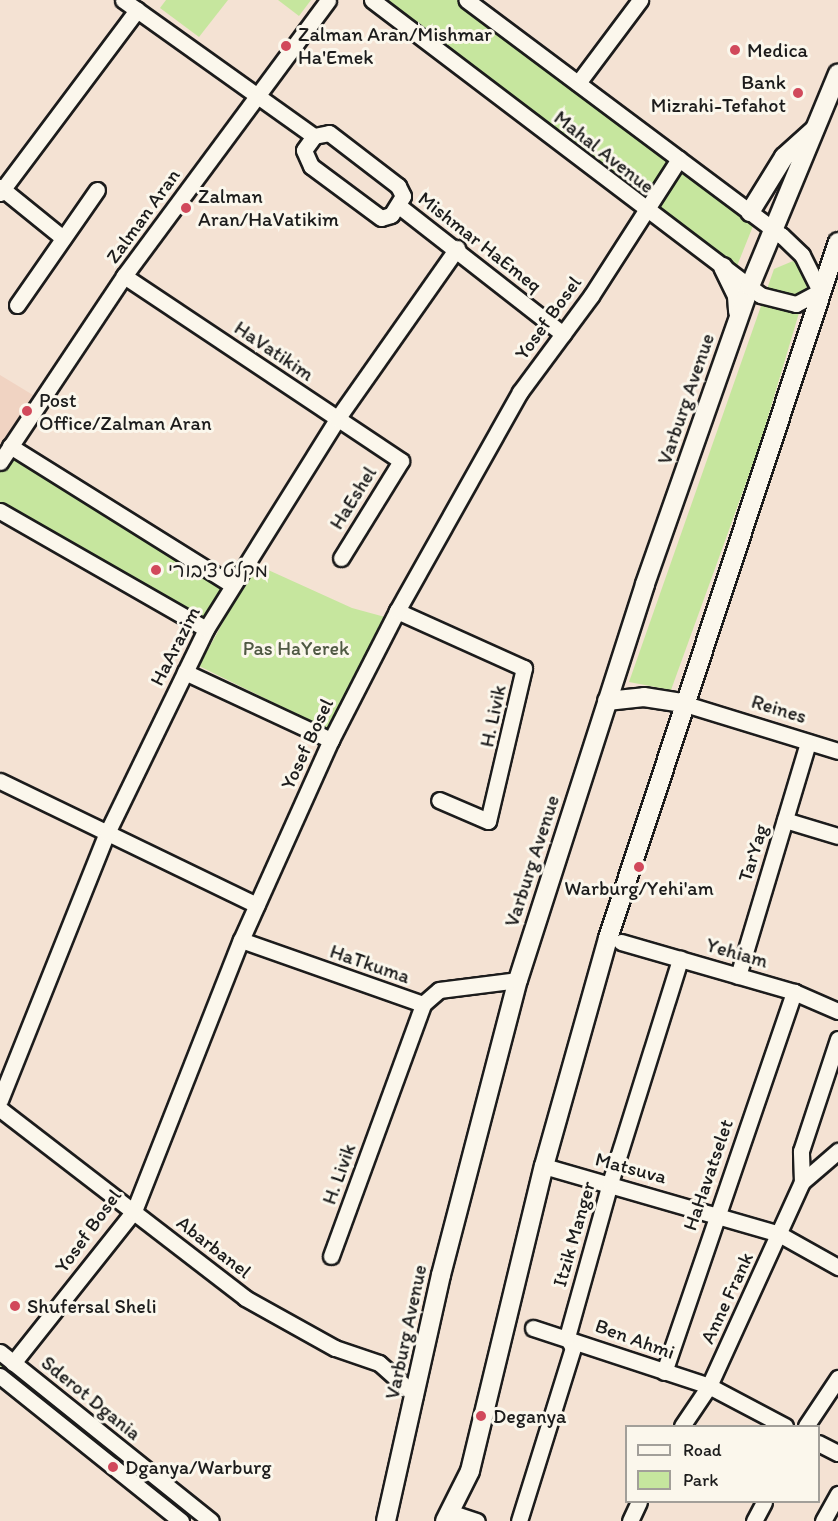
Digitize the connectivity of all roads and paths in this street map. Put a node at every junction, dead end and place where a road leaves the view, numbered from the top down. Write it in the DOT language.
graph roads {
  1 [pos="123,0"];
  2 [pos="328,0"];
  3 [pos="372,0"];
  4 [pos="466,0"];
  5 [pos="640,0"];
  6 [pos="137,10"];
  7 [pos="838,74"];
  8 [pos="578,83"];
  9 [pos="257,96"];
  10 [pos="815,129"];
  11 [pos="314,136"];
  12 [pos="678,159"];
  13 [pos="1,189"];
  14 [pos="97,190"];
  15 [pos="399,206"];
  16 [pos="647,212"];
  17 [pos="750,212"];
  18 [pos="774,230"];
  19 [pos="63,238"];
  20 [pos="838,242"];
  21 [pos="458,248"];
  22 [pos="723,267"];
  23 [pos="124,276"];
  24 [pos="750,286"];
  25 [pos="820,291"];
  26 [pos="17,305"];
  27 [pos="739,318"];
  28 [pos="563,334"];
  29 [pos="337,419"];
  30 [pos="10,446"];
  31 [pos="400,461"];
  32 [pos="0,462"];
  33 [pos="0,511"];
  34 [pos="341,558"];
  35 [pos="231,584"];
  36 [pos="397,610"];
  37 [pos="206,629"];
  38 [pos="185,672"];
  39 [pos="607,701"];
  40 [pos="682,703"];
  41 [pos="707,710"];
  42 [pos="676,724"];
  43 [pos="331,740"];
  44 [pos="808,742"];
  45 [pos="838,751"];
  46 [pos="0,781"];
  47 [pos="439,800"];
  48 [pos="785,820"];
  49 [pos="107,832"];
  50 [pos="838,836"];
  51 [pos="257,905"];
  52 [pos="241,940"];
  53 [pos="621,942"];
  54 [pos="680,959"];
  55 [pos="738,975"];
  56 [pos="518,980"];
  57 [pos="794,992"];
  58 [pos="423,1004"];
  59 [pos="838,1011"];
  60 [pos="838,1040"];
  61 [pos="2,1091"];
  62 [pos="0,1109"];
  63 [pos="838,1151"];
  64 [pos="544,1166"];
  65 [pos="802,1182"];
  66 [pos="610,1183"];
  67 [pos="134,1211"];
  68 [pos="716,1214"];
  69 [pos="779,1234"];
  70 [pos="331,1256"];
  71 [pos="838,1267"];
  72 [pos="533,1328"];
  73 [pos="567,1337"];
  74 [pos="0,1352"];
  75 [pos="14,1363"];
  76 [pos="664,1372"];
  77 [pos="0,1376"];
  78 [pos="838,1378"];
  79 [pos="709,1386"];
  80 [pos="415,1395"];
  81 [pos="683,1425"];
  82 [pos="783,1425"];
  83 [pos="807,1425"];
  84 [pos="820,1444"];
  85 [pos="838,1453"];
  86 [pos="838,1494"];
  87 [pos="639,1503"];
  88 [pos="763,1503"];
  89 [pos="449,1517"];
  90 [pos="181,1521"];
  91 [pos="211,1521"];
  92 [pos="386,1521"];
  93 [pos="477,1521"];
  94 [pos="519,1521"];
  95 [pos="630,1521"];
  96 [pos="754,1521"];
  97 [pos="824,1521"];
  1 -- 6 [label="street, Mishmar HaEmeq"];
  2 -- 9 [label="street, Zalman Aran"];
  3 -- 16 [label="street, Mahal Avenue"];
  4 -- 8 [label="street"];
  5 -- 8 [label="street"];
  6 -- 9 [label="street, Mishmar HaEmeq"];
  6 -- 13 [label="street"];
  7 -- 10 [label="main road, Varburg Avenue"];
  8 -- 12 [label="street"];
  9 -- 11 [label="street, Mishmar HaEmeq"];
  9 -- 23 [label="street, Zalman Aran"];
  10 -- 17 [label="main road"];
  10 -- 18 [label="main road, Varburg Avenue"];
  11 -- 15 [label="street, Mishmar HaEmeq"];
  11 -- 15 [label="street, Mishmar HaEmeq"];
  12 -- 16 [label="street, Yosef Bosel"];
  12 -- 17 [label="street"];
  13 -- 19 [label="street"];
  14 -- 19 [label="street"];
  15 -- 21 [label="street, Mishmar HaEmeq"];
  16 -- 22 [label="street, Mahal Avenue"];
  16 -- 28 [label="street, Yosef Bosel"];
  17 -- 18 [label="street"];
  18 -- 24 [label="main road, Varburg Avenue"];
  18 -- 25 [label="street"];
  19 -- 26 [label="street"];
  20 -- 25 [label="main road"];
  21 -- 28 [label="street, Mishmar HaEmeq"];
  21 -- 29 [label="street, HaArazim"];
  22 -- 24 [label="street, Mahal Avenue"];
  22 -- 27 [label="main road"];
  23 -- 29 [label="street, HaVatikim"];
  23 -- 30 [label="street, Zalman Aran"];
  24 -- 25 [label="street, Mahal Avenue"];
  24 -- 27 [label="main road, Varburg Avenue"];
  25 -- 40 [label="main road"];
  27 -- 39 [label="main road, Varburg Avenue"];
  28 -- 36 [label="street, Yosef Bosel"];
  29 -- 31 [label="street, HaVatikim"];
  29 -- 35 [label="street, HaArazim"];
  30 -- 32 [label="street, Zalman Aran"];
  30 -- 35 [label="street"];
  31 -- 34 [label="street, HaEshel"];
  33 -- 37 [label="street"];
  35 -- 37 [label="street, HaArazim"];
  36 -- 43 [label="street, Yosef Bosel"];
  36 -- 47 [label="street, H. Livik"];
  37 -- 38 [label="street, HaArazim"];
  38 -- 43 [label="street"];
  38 -- 49 [label="street, HaArazim"];
  39 -- 40 [label="main road, Reines"];
  39 -- 56 [label="main road, Varburg Avenue"];
  40 -- 41 [label="street, Reines"];
  40 -- 42 [label="main road"];
  41 -- 42 [label="street"];
  41 -- 44 [label="street, Reines"];
  42 -- 64 [label="main road"];
  43 -- 51 [label="street, Yosef Bosel"];
  44 -- 45 [label="street, Reines"];
  44 -- 48 [label="street, TarYag"];
  46 -- 49 [label="street"];
  48 -- 50 [label="street"];
  48 -- 55 [label="street, TarYag"];
  49 -- 51 [label="street"];
  49 -- 61 [label="street, HaArazim"];
  51 -- 52 [label="street, Yosef Bosel"];
  52 -- 58 [label="street, HaTkuma"];
  52 -- 67 [label="street, Yosef Bosel"];
  53 -- 54 [label="street, Yehiam"];
  54 -- 55 [label="street, Yehiam"];
  54 -- 66 [label="street, Itzik Manger"];
  55 -- 57 [label="street, Yehiam"];
  56 -- 58 [label="street, HaTkuma"];
  56 -- 80 [label="main road, Varburg Avenue"];
  57 -- 59 [label="street, Yehiam"];
  57 -- 68 [label="street, HaHavatselet"];
  58 -- 70 [label="street, H. Livik"];
  60 -- 65 [label="street, Anne Frank"];
  62 -- 67 [label="street, Abarbanel"];
  63 -- 65 [label="street, Anne Frank"];
  64 -- 66 [label="street, Matsuva"];
  64 -- 89 [label="main road"];
  65 -- 69 [label="street, Anne Frank"];
  66 -- 68 [label="street, Matsuva"];
  66 -- 73 [label="street, Itzik Manger"];
  67 -- 75 [label="street, Yosef Bosel"];
  67 -- 80 [label="street, Abarbanel"];
  68 -- 69 [label="street, Matsuva"];
  68 -- 76 [label="street, HaHavatselet"];
  69 -- 71 [label="street, Matsuva"];
  69 -- 79 [label="street, Anne Frank"];
  72 -- 73 [label="street, Ben Ahmi"];
  73 -- 76 [label="street, Ben Ahmi"];
  73 -- 94 [label="street, Itzik Manger"];
  74 -- 75 [label="street, Sderot Dgania"];
  75 -- 91 [label="street, Sderot Dgania"];
  76 -- 79 [label="street, Ben Ahmi"];
  77 -- 90 [label="street, Sderot Dgania"];
  78 -- 83 [label="street"];
  79 -- 81 [label="street, Anne Frank"];
  79 -- 82 [label="street, Ben Ahmi"];
  80 -- 92 [label="main road, Varburg Avenue"];
  84 -- 85 [label="street"];
  86 -- 97 [label="street"];
  87 -- 95 [label="street"];
  88 -- 96 [label="street"];
  89 -- 93 [label="street"];
}
